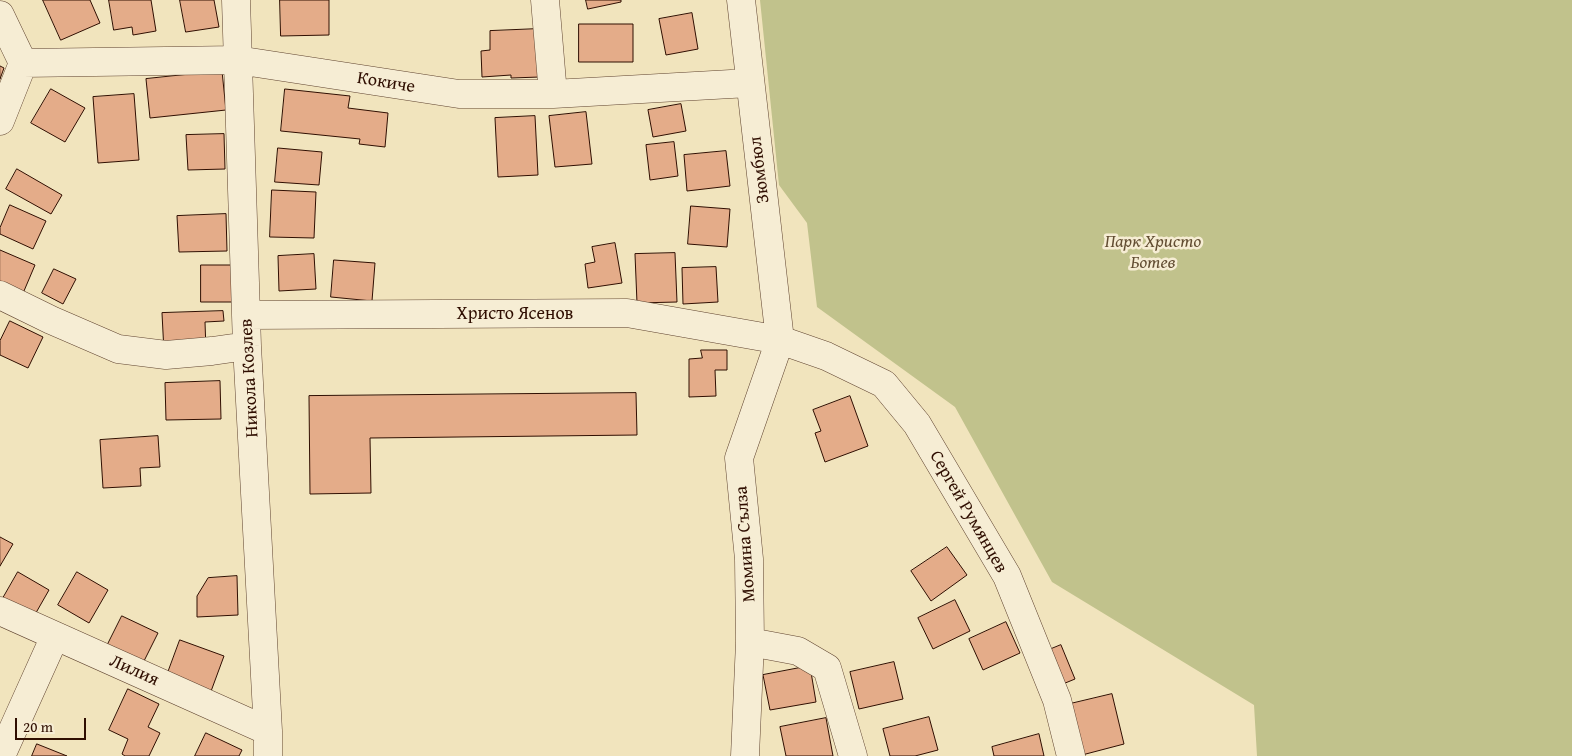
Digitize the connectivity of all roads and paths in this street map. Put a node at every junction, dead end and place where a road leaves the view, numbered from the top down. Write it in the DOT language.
graph roads {
  1 [pos="236,0"];
  2 [pos="545,0"];
  3 [pos="740,0"];
  4 [pos="0,15"];
  5 [pos="237,60"];
  6 [pos="23,64"];
  7 [pos="749,83"];
  8 [pos="554,94"];
  9 [pos="0,121"];
  10 [pos="0,295"];
  11 [pos="247,315"];
  12 [pos="780,340"];
  13 [pos="247,346"];
  14 [pos="0,611"];
  15 [pos="55,636"];
  16 [pos="750,642"];
  17 [pos="268,743"];
  18 [pos="1,756"];
  19 [pos="745,756"];
  20 [pos="853,756"];
  21 [pos="1071,756"];
  1 -- 5 [label="street, Никола Козлев"];
  2 -- 8 [label="street"];
  3 -- 7 [label="street, Зюмбюл"];
  4 -- 6 [label="street"];
  5 -- 6 [label="street, Кокиче"];
  5 -- 8 [label="street, Кокиче"];
  5 -- 11 [label="street, Никола Козлев"];
  6 -- 9 [label="street"];
  7 -- 8 [label="street, Кокиче"];
  7 -- 12 [label="street, Зюмбюл"];
  10 -- 13 [label="street"];
  11 -- 12 [label="street, Христо Ясенов"];
  11 -- 13 [label="street, Никола Козлев"];
  12 -- 16 [label="street, Момина Сълза"];
  12 -- 21 [label="street, Сергей Румянцев"];
  13 -- 17 [label="street, Никола Козлев"];
  14 -- 15 [label="street, Лилия"];
  15 -- 17 [label="street, Лилия"];
  15 -- 18 [label="street"];
  16 -- 19 [label="street, Момина Сълза"];
  16 -- 20 [label="street"];
}
